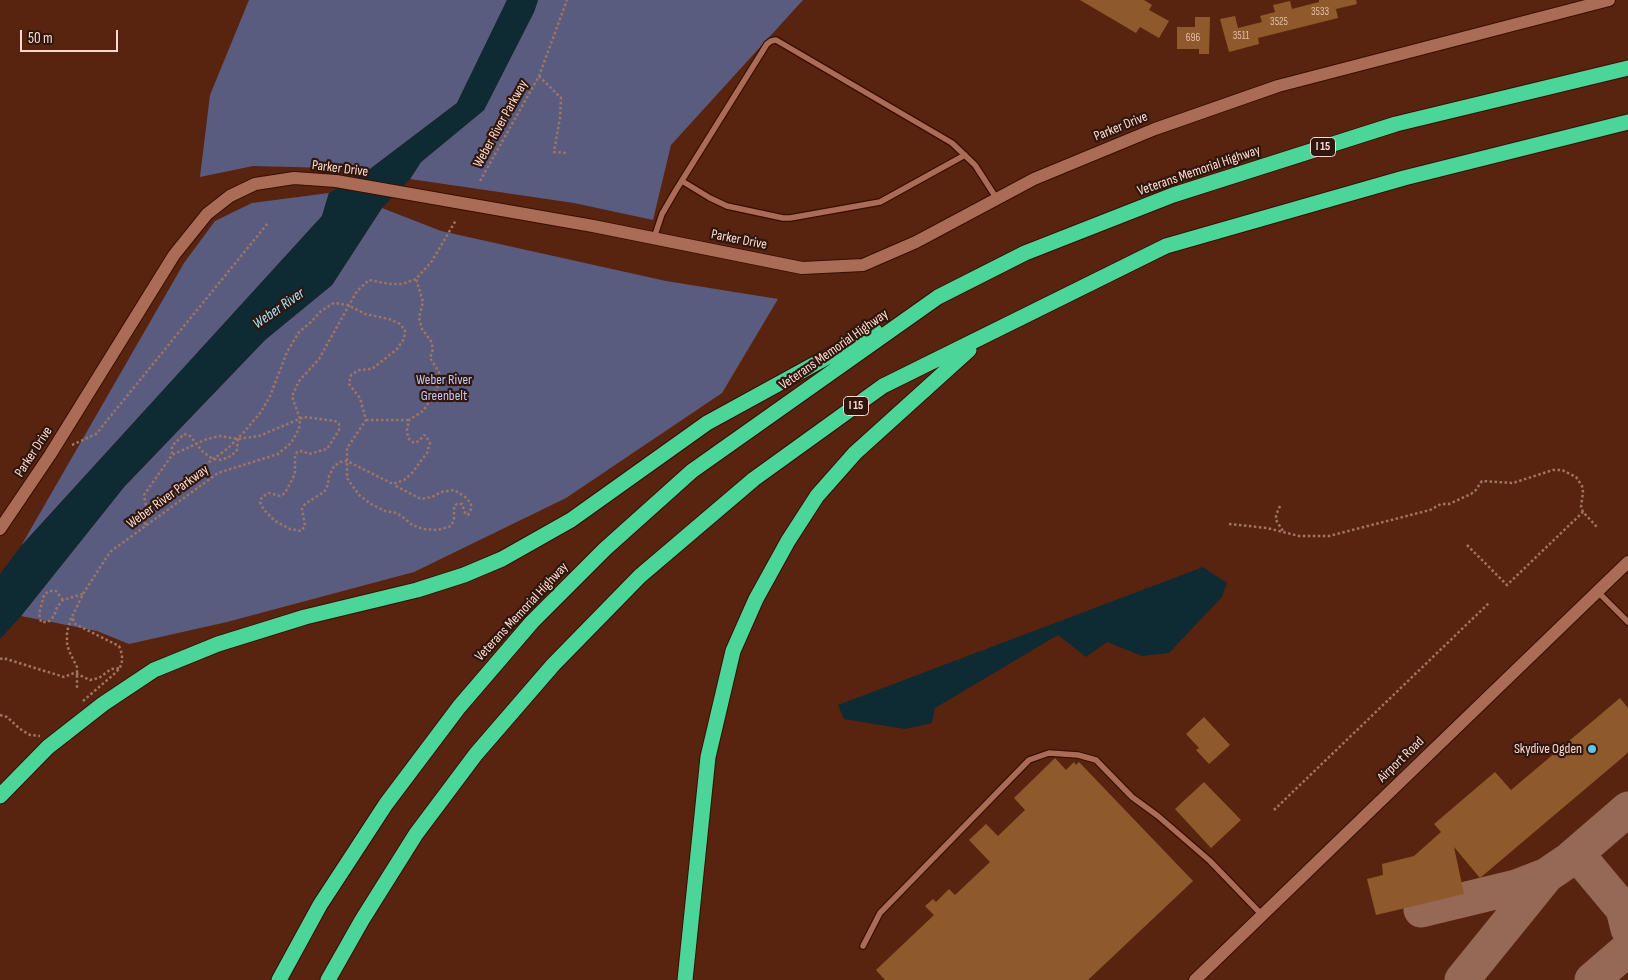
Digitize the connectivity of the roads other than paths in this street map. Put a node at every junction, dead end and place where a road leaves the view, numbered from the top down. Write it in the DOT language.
graph roads {
  1 [pos="1609,0"];
  2 [pos="1628,68"];
  3 [pos="1628,122"];
  4 [pos="965,155"];
  5 [pos="682,181"];
  6 [pos="997,199"];
  7 [pos="654,238"];
  8 [pos="938,297"];
  9 [pos="984,338"];
  10 [pos="0,529"];
  11 [pos="1628,562"];
  12 [pos="1597,591"];
  13 [pos="1628,622"];
  14 [pos="0,796"];
  15 [pos="1262,915"];
  16 [pos="863,946"];
  17 [pos="279,980"];
  18 [pos="328,980"];
  19 [pos="686,980"];
  20 [pos="1195,980"];
  1 -- 6 [label="street, Parker Drive"];
  2 -- 8 [label="highway, Veterans Memorial Highway / I 15"];
  3 -- 9 [label="highway, I 15"];
  4 -- 5 [label="lane"];
  4 -- 5 [label="lane"];
  4 -- 6 [label="lane"];
  5 -- 7 [label="lane"];
  6 -- 7 [label="street, Parker Drive"];
  7 -- 10 [label="street, Parker Drive"];
  8 -- 14 [label="highway"];
  8 -- 17 [label="highway, Veterans Memorial Highway / I 15"];
  9 -- 18 [label="highway, I 15"];
  9 -- 19 [label="highway"];
  11 -- 12 [label="street, Airport Road"];
  12 -- 13 [label="lane"];
  12 -- 15 [label="street, Airport Road"];
  15 -- 16 [label="lane"];
  15 -- 20 [label="street, Airport Road"];
}
